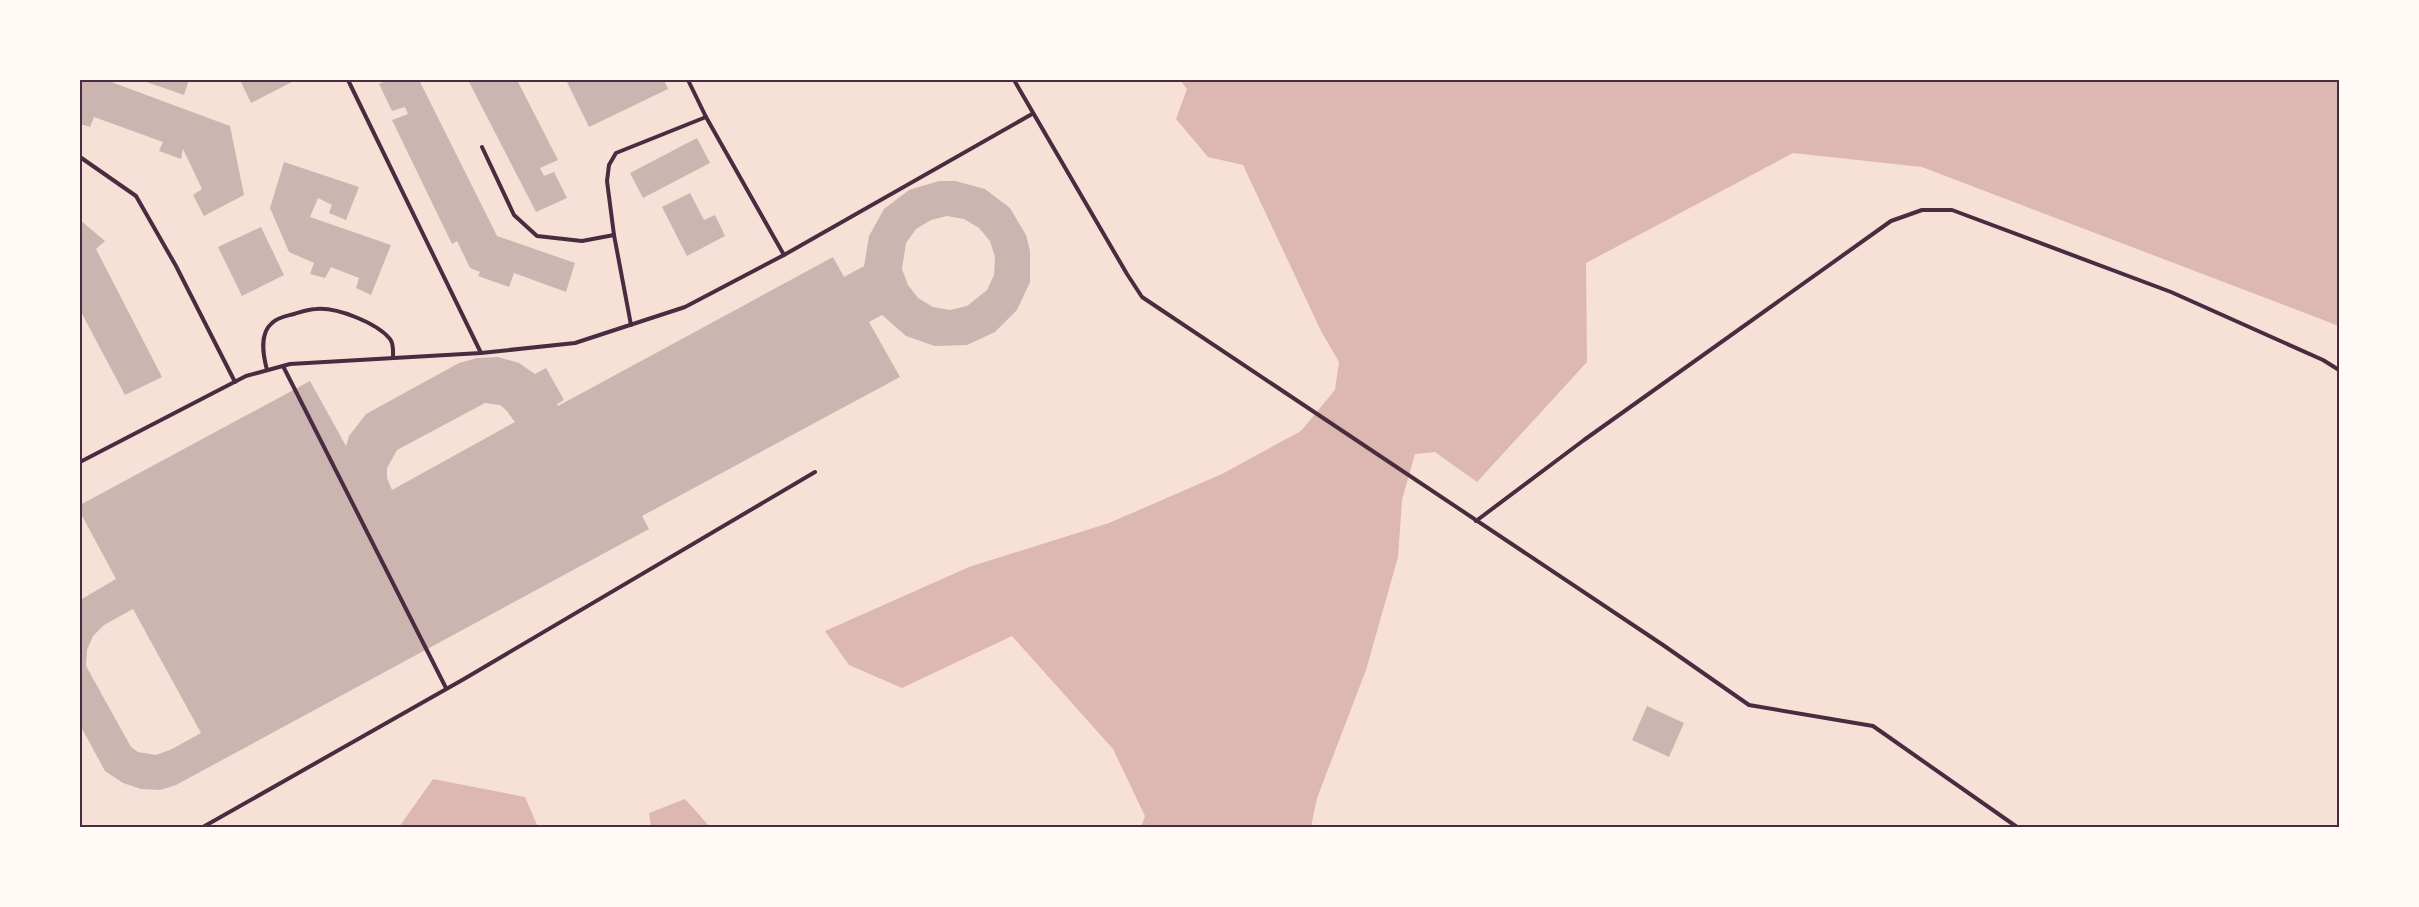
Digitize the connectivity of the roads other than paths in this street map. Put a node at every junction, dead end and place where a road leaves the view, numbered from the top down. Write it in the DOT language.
graph roads {
  1 [pos="348,80"];
  2 [pos="688,80"];
  3 [pos="1014,80"];
  4 [pos="1032,114"];
  5 [pos="706,117"];
  6 [pos="482,147"];
  7 [pos="80,157"];
  8 [pos="614,235"];
  9 [pos="784,255"];
  10 [pos="631,325"];
  11 [pos="481,353"];
  12 [pos="393,357"];
  13 [pos="283,366"];
  14 [pos="267,370"];
  15 [pos="2339,370"];
  16 [pos="235,382"];
  17 [pos="80,462"];
  18 [pos="815,472"];
  19 [pos="1476,521"];
  20 [pos="446,688"];
  21 [pos="202,827"];
  22 [pos="2016,827"];
  1 -- 11 [label="lane"];
  2 -- 5 [label="lane"];
  3 -- 4 [label="lane"];
  4 -- 9 [label="lane"];
  4 -- 19 [label="lane"];
  5 -- 8 [label="lane"];
  5 -- 9 [label="lane"];
  6 -- 8 [label="lane"];
  7 -- 16 [label="lane"];
  8 -- 10 [label="lane"];
  9 -- 10 [label="lane"];
  10 -- 11 [label="lane"];
  11 -- 12 [label="lane"];
  12 -- 13 [label="lane"];
  12 -- 14 [label="lane"];
  13 -- 14 [label="lane"];
  13 -- 20 [label="lane"];
  14 -- 16 [label="lane"];
  15 -- 19 [label="lane"];
  16 -- 17 [label="lane"];
  18 -- 20 [label="lane"];
  19 -- 22 [label="lane"];
  20 -- 21 [label="lane"];
}
